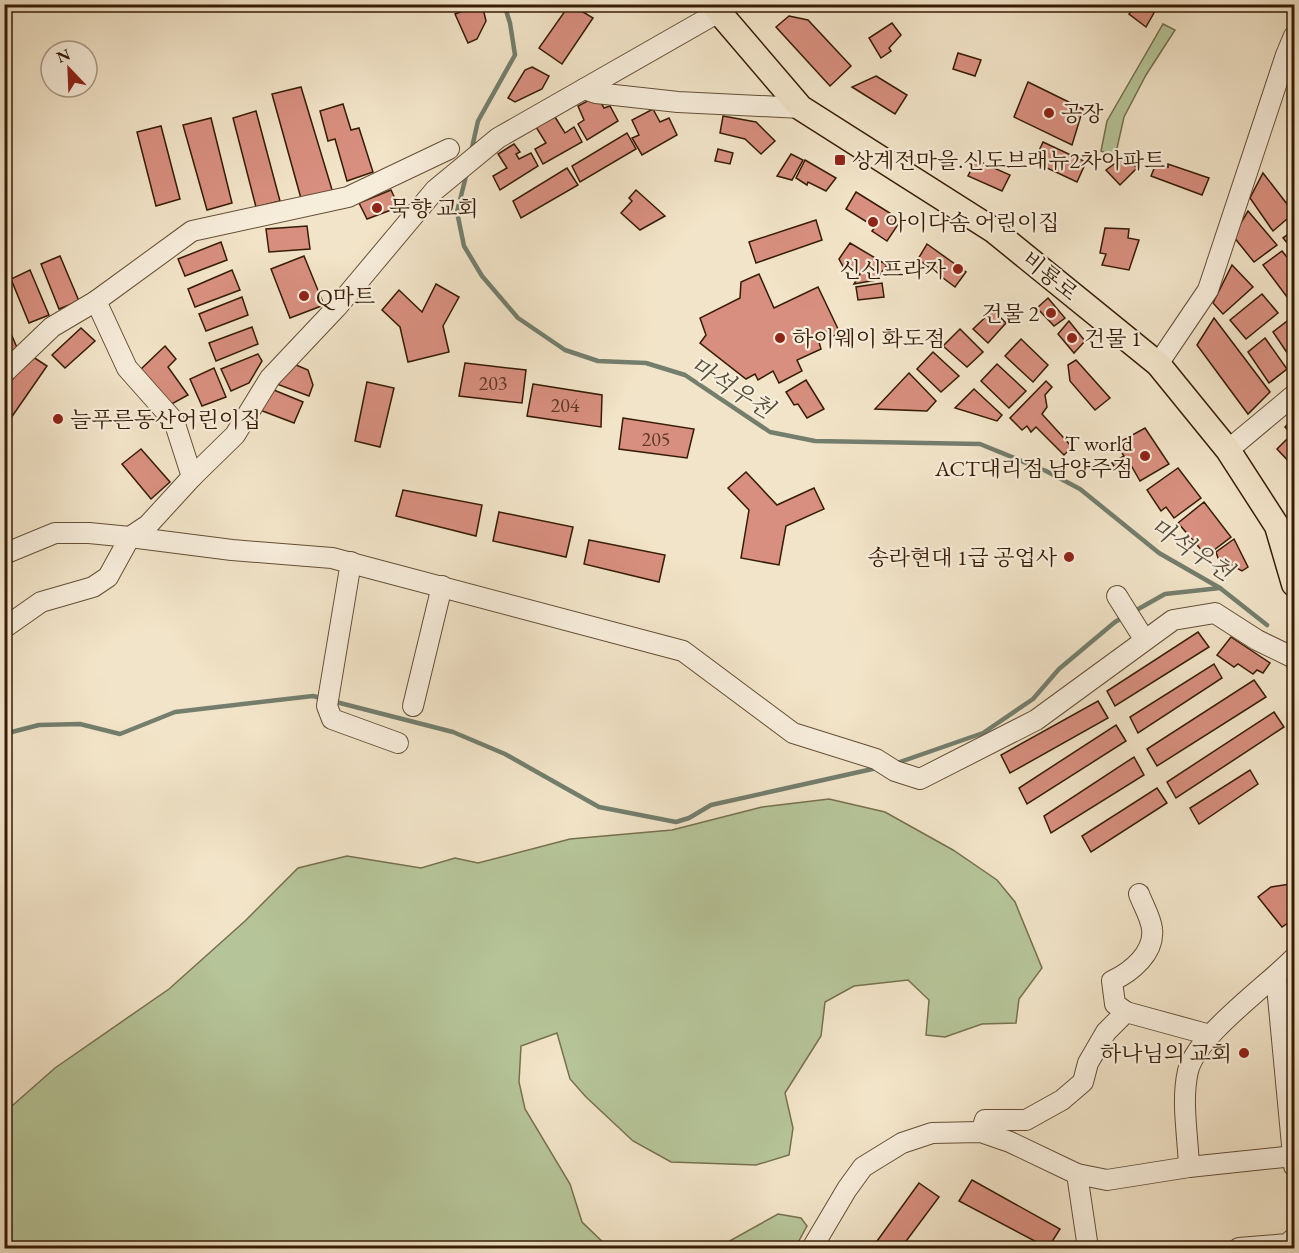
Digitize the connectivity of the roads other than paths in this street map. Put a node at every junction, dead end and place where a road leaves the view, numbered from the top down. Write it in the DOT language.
graph roads {
  1 [pos="715,9"];
  2 [pos="1294,36"];
  3 [pos="584,89"];
  4 [pos="801,108"];
  5 [pos="449,149"];
  6 [pos="96,300"];
  7 [pos="1158,364"];
  8 [pos="4,374"];
  9 [pos="1294,395"];
  10 [pos="1228,450"];
  11 [pos="192,477"];
  12 [pos="130,537"];
  13 [pos="4,554"];
  14 [pos="351,562"];
  15 [pos="1294,584"];
  16 [pos="442,586"];
  17 [pos="4,628"];
  18 [pos="1294,658"];
  19 [pos="413,706"];
  20 [pos="398,743"];
  21 [pos="1138,894"];
  22 [pos="1294,958"];
  23 [pos="1276,976"];
  24 [pos="1126,1012"];
  25 [pos="1210,1035"];
  26 [pos="981,1132"];
  27 [pos="1294,1161"];
  28 [pos="1189,1167"];
  29 [pos="1077,1174"];
  30 [pos="1294,1238"];
  31 [pos="812,1248"];
  32 [pos="1088,1248"];
  33 [pos="1239,1248"];
  34 [pos="1264,1248"];
  1 -- 3 [label="street"];
  1 -- 4 [label="main road, 비룡로"];
  2 -- 7 [label="street"];
  3 -- 4 [label="street"];
  3 -- 11 [label="street"];
  4 -- 7 [label="main road, 비룡로"];
  5 -- 6 [label="street"];
  6 -- 8 [label="street"];
  6 -- 11 [label="street"];
  7 -- 10 [label="main road, 비룡로"];
  9 -- 10 [label="street"];
  10 -- 15 [label="main road, 비룡로"];
  11 -- 12 [label="street"];
  12 -- 13 [label="street"];
  12 -- 14 [label="street"];
  12 -- 17 [label="street"];
  14 -- 16 [label="street"];
  14 -- 20 [label="street"];
  16 -- 18 [label="street"];
  16 -- 19 [label="street"];
  21 -- 24 [label="street"];
  22 -- 23 [label="street"];
  23 -- 25 [label="street"];
  23 -- 27 [label="street"];
  24 -- 25 [label="street"];
  24 -- 26 [label="street"];
  25 -- 28 [label="street"];
  26 -- 29 [label="street"];
  26 -- 31 [label="street"];
  27 -- 28 [label="street"];
  28 -- 29 [label="street"];
  29 -- 32 [label="street"];
  30 -- 34 [label="street"];
  33 -- 34 [label="street"];
}
